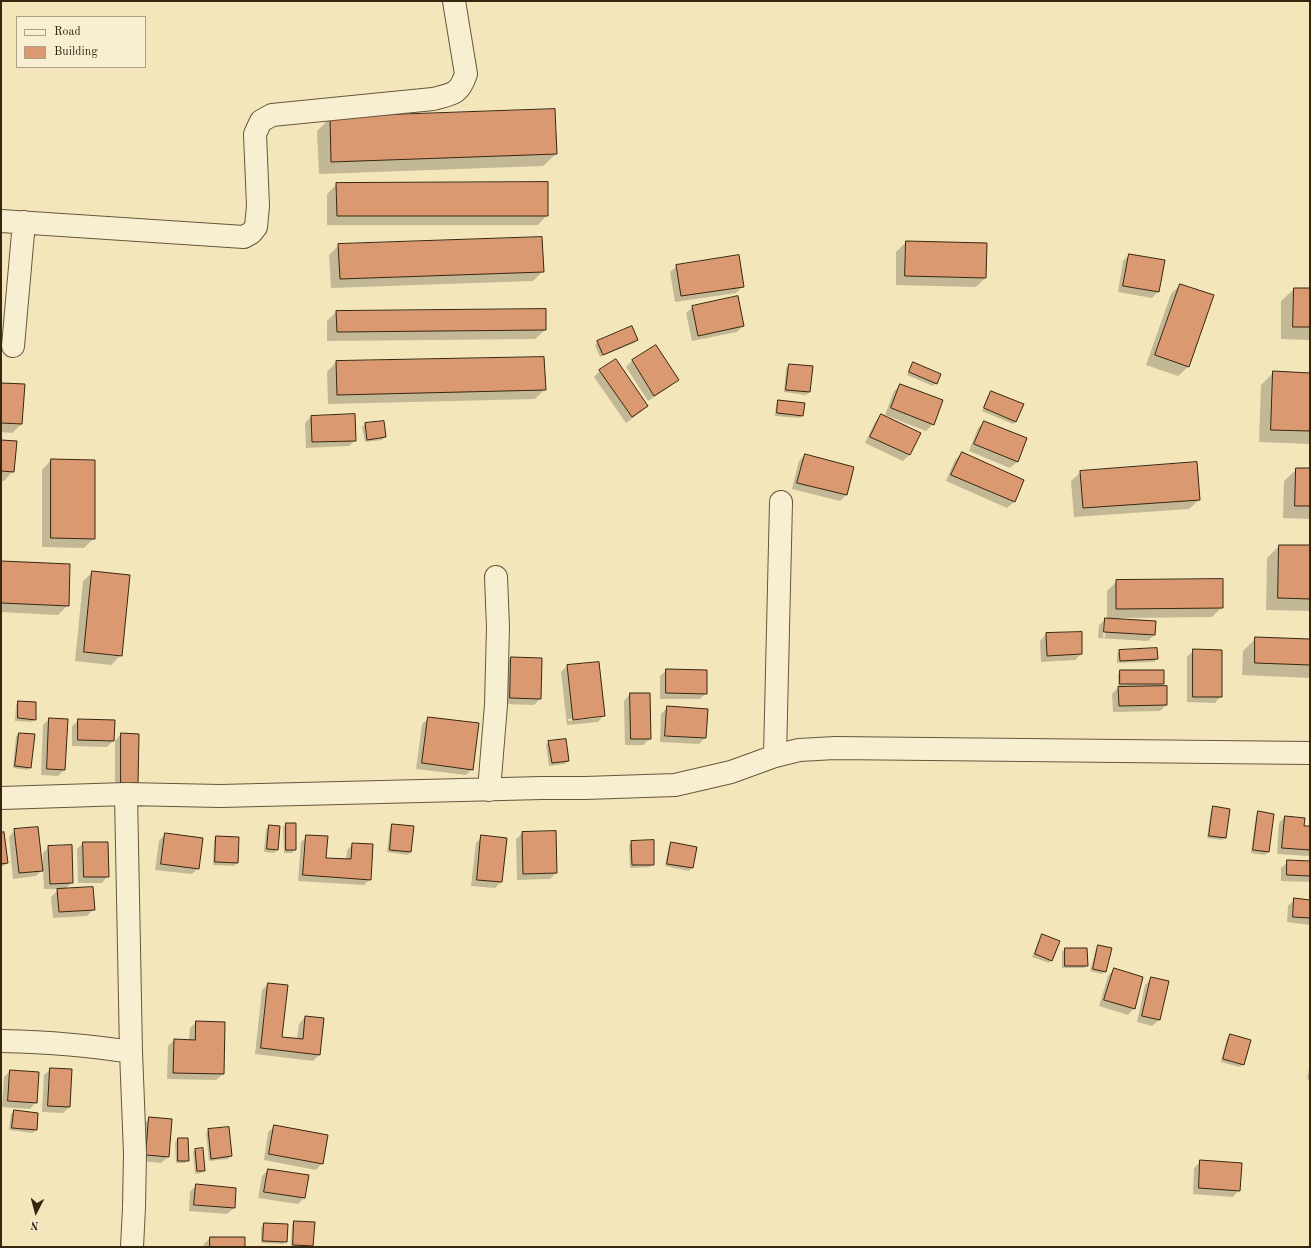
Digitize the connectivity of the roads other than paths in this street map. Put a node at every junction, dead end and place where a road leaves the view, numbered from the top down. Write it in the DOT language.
graph roads {
  1 [pos="454,1"];
  2 [pos="1,220"];
  3 [pos="24,222"];
  4 [pos="13,346"];
  5 [pos="781,502"];
  6 [pos="496,577"];
  7 [pos="1310,753"];
  8 [pos="775,756"];
  9 [pos="490,790"];
  10 [pos="126,794"];
  11 [pos="1,798"];
  12 [pos="1,1042"];
  13 [pos="131,1052"];
  14 [pos="132,1247"];
  1 -- 3 [label="street"];
  2 -- 3 [label="street"];
  3 -- 4 [label="street"];
  5 -- 8 [label="street"];
  6 -- 9 [label="street"];
  7 -- 8 [label="street"];
  8 -- 9 [label="street"];
  9 -- 10 [label="street"];
  10 -- 11 [label="street"];
  10 -- 13 [label="street"];
  12 -- 13 [label="street"];
  13 -- 14 [label="street"];
}
